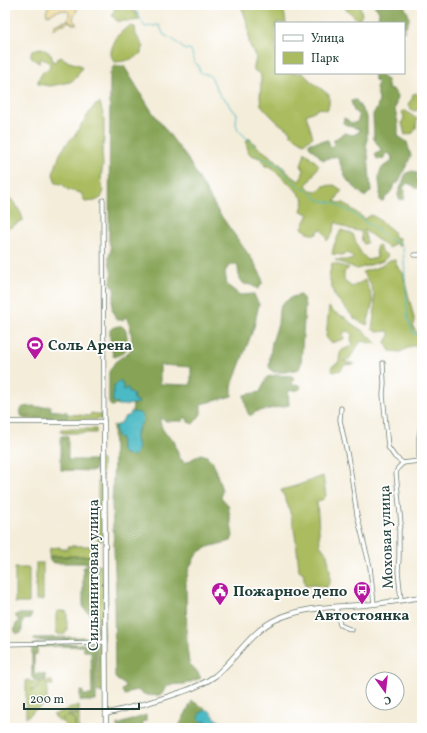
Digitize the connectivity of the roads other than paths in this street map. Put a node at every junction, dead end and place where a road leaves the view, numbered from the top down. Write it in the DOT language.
graph roads {
  1 [pos="103,200"];
  2 [pos="414,255"];
  3 [pos="422,255"];
  4 [pos="383,363"];
  5 [pos="341,408"];
  6 [pos="422,420"];
  7 [pos="5,422"];
  8 [pos="104,422"];
  9 [pos="421,461"];
  10 [pos="403,463"];
  11 [pos="422,597"];
  12 [pos="401,600"];
  13 [pos="374,604"];
  14 [pos="336,607"];
  15 [pos="352,630"];
  16 [pos="106,642"];
  17 [pos="5,644"];
  18 [pos="106,714"];
  19 [pos="106,728"];
  1 -- 8 [label="street"];
  2 -- 3 [label="street"];
  4 -- 10 [label="street"];
  5 -- 13 [label="street"];
  6 -- 9 [label="street"];
  7 -- 8 [label="street"];
  8 -- 16 [label="street, Сильвинитовая улица"];
  9 -- 10 [label="street"];
  10 -- 12 [label="street, Моховая улица"];
  11 -- 12 [label="street"];
  12 -- 13 [label="street"];
  13 -- 14 [label="street"];
  14 -- 15 [label="street"];
  14 -- 18 [label="street"];
  16 -- 17 [label="street"];
  16 -- 18 [label="street, Сильвинитовая улица"];
  18 -- 19 [label="street, Сильвинитовая улица"];
}
